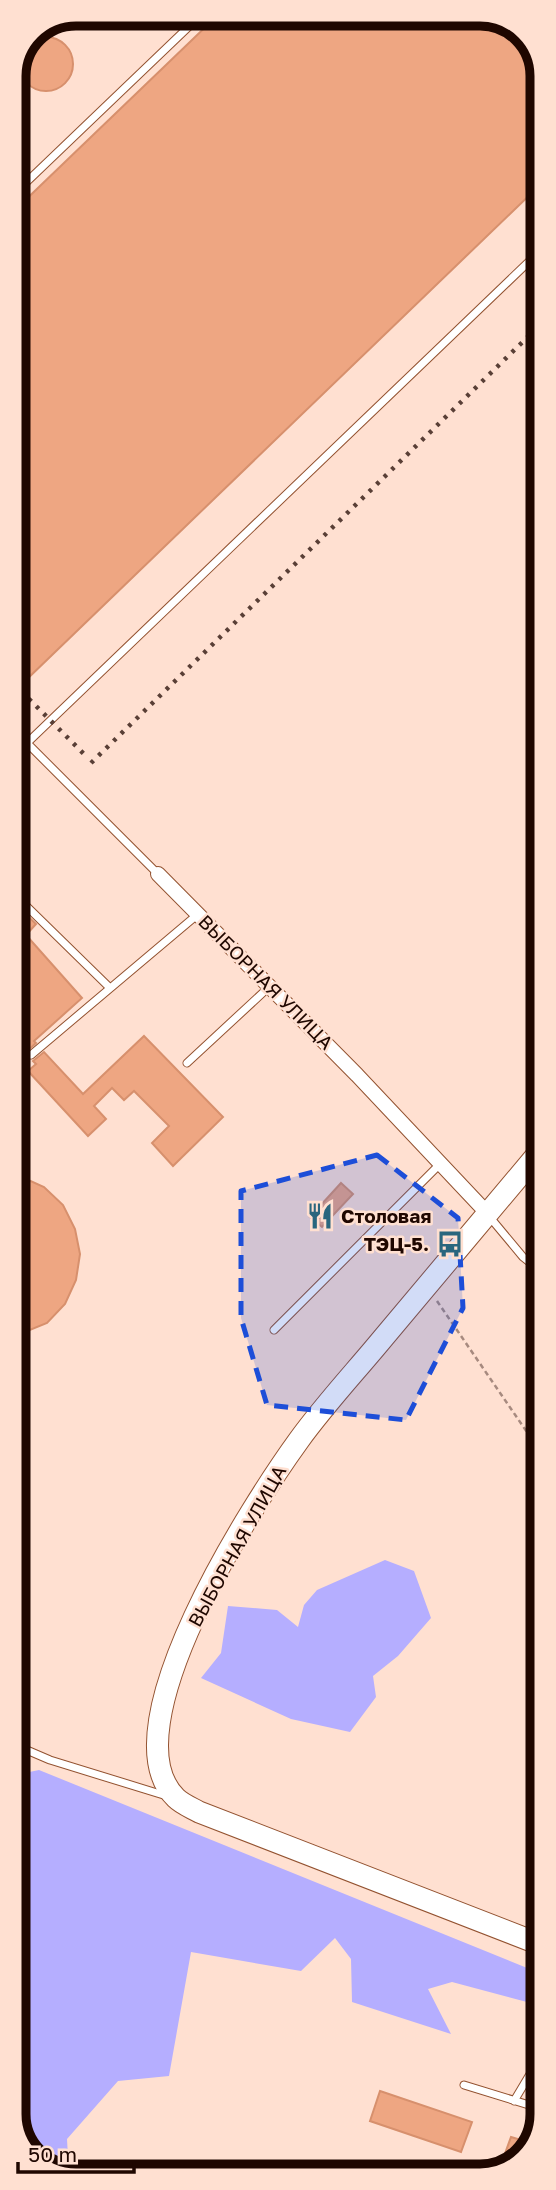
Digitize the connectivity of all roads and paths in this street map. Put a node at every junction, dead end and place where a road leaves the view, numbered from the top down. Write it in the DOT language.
graph roads {
  1 [pos="189,26"];
  2 [pos="26,183"];
  3 [pos="530,261"];
  4 [pos="27,743"];
  5 [pos="158,874"];
  6 [pos="26,905"];
  7 [pos="198,914"];
  8 [pos="269,986"];
  9 [pos="109,987"];
  10 [pos="31,1055"];
  11 [pos="187,1063"];
  12 [pos="530,1163"];
  13 [pos="440,1164"];
  14 [pos="488,1214"];
  15 [pos="530,1263"];
  16 [pos="426,1286"];
  17 [pos="274,1330"];
  18 [pos="530,1437"];
  19 [pos="26,1750"];
  20 [pos="177,1800"];
  21 [pos="530,1940"];
  22 [pos="530,2074"];
  23 [pos="464,2085"];
  24 [pos="514,2101"];
  25 [pos="530,2106"];
  1 -- 2 [label="lane"];
  3 -- 4 [label="lane"];
  4 -- 5 [label="lane"];
  5 -- 7 [label="street, ВЫБОРНАЯ УЛИЦА"];
  6 -- 9 [label="lane"];
  7 -- 8 [label="street, ВЫБОРНАЯ УЛИЦА"];
  7 -- 9 [label="lane"];
  8 -- 11 [label="lane"];
  8 -- 13 [label="street, ВЫБОРНАЯ УЛИЦА"];
  9 -- 10 [label="lane"];
  12 -- 14 [label="main road, ВЫБОРНАЯ УЛИЦА"];
  13 -- 14 [label="street, ВЫБОРНАЯ УЛИЦА"];
  13 -- 17 [label="lane"];
  14 -- 15 [label="lane"];
  14 -- 16 [label="main road, ВЫБОРНАЯ УЛИЦА"];
  16 -- 18 [label="path"];
  16 -- 20 [label="main road, ВЫБОРНАЯ УЛИЦА"];
  19 -- 20 [label="lane"];
  20 -- 21 [label="main road"];
  22 -- 24 [label="lane"];
  23 -- 24 [label="lane"];
  24 -- 25 [label="lane"];
}
